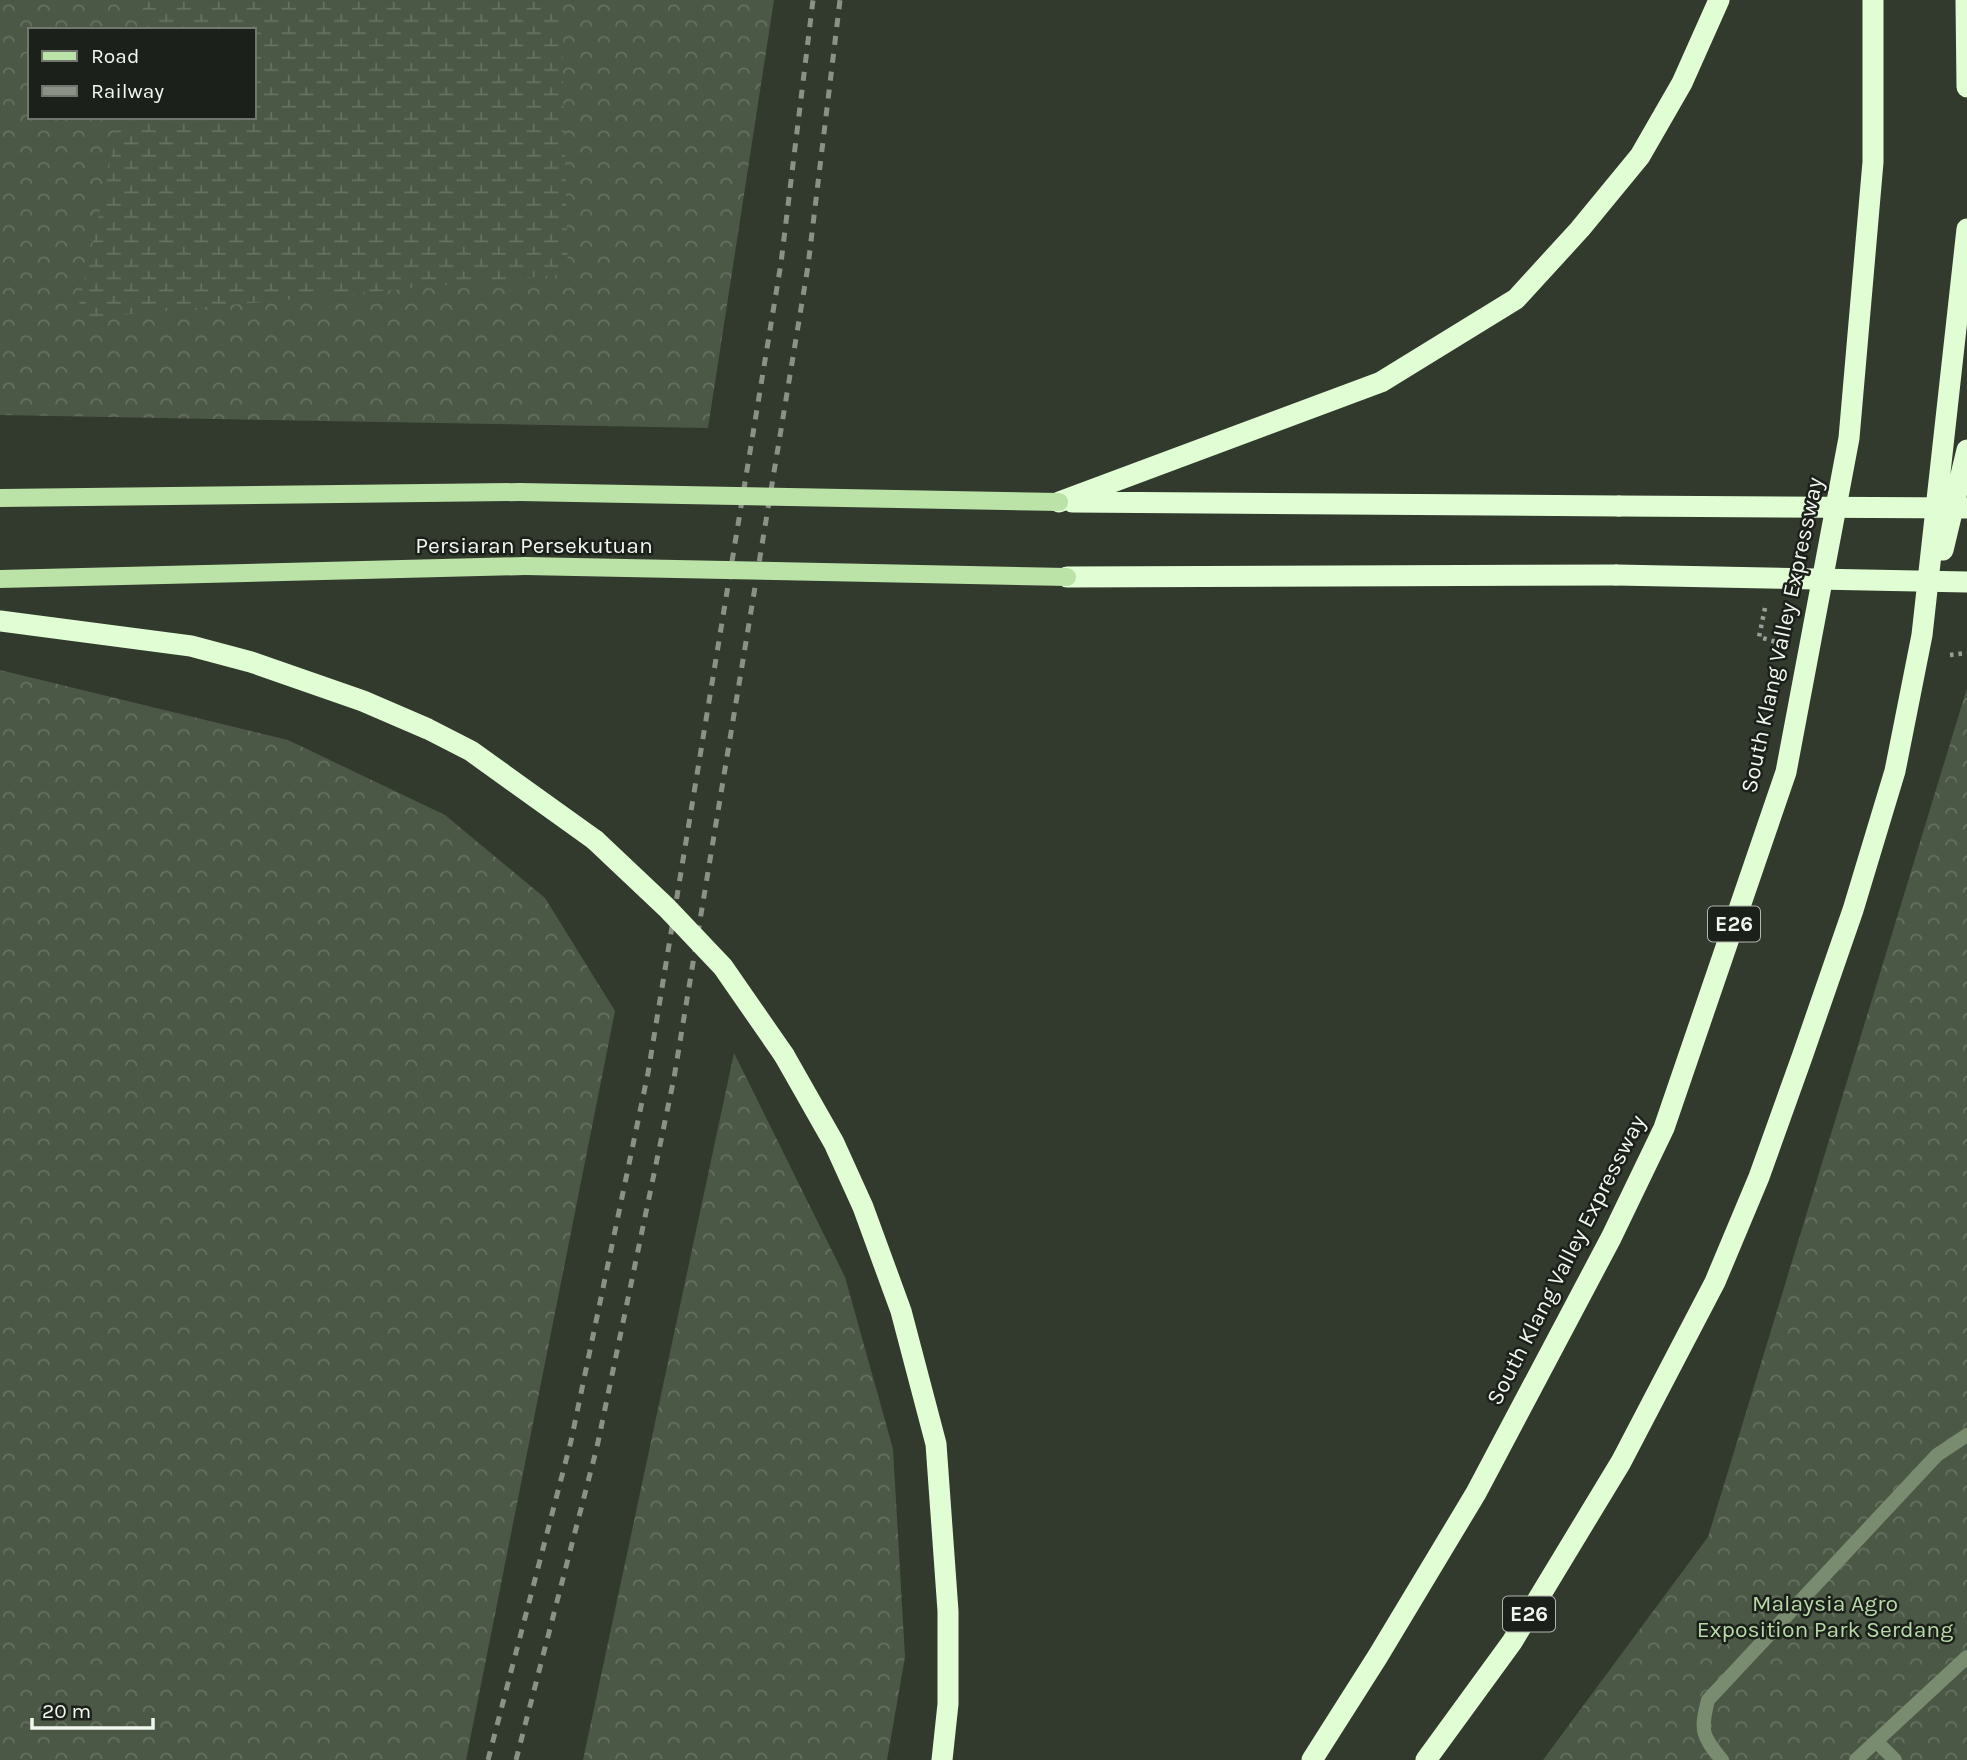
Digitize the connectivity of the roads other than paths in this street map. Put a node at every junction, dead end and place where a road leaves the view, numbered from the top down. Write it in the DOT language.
graph roads {
  1 [pos="1719,0"];
  2 [pos="1873,0"];
  3 [pos="1966,0"];
  4 [pos="1967,88"];
  5 [pos="1967,229"];
  6 [pos="1967,450"];
  7 [pos="0,498"];
  8 [pos="1059,502"];
  9 [pos="1967,508"];
  10 [pos="1067,577"];
  11 [pos="0,579"];
  12 [pos="1967,582"];
  13 [pos="0,621"];
  14 [pos="1922,635"];
  15 [pos="1967,1436"];
  16 [pos="1967,1657"];
  17 [pos="1876,1741"];
  18 [pos="942,1760"];
  19 [pos="1312,1760"];
  20 [pos="1426,1760"];
  21 [pos="1722,1760"];
  22 [pos="1856,1760"];
  23 [pos="1895,1760"];
  1 -- 8 [label="highway"];
  2 -- 19 [label="highway, South Klang Valley Expressway / E26"];
  3 -- 4 [label="highway"];
  5 -- 14 [label="highway, E26"];
  6 -- 14 [label="highway"];
  7 -- 8 [label="main road, bridge"];
  8 -- 9 [label="highway, bridge"];
  10 -- 11 [label="main road, Persiaran Persekutuan, bridge"];
  10 -- 12 [label="highway, bridge"];
  13 -- 18 [label="highway, bridge"];
  14 -- 20 [label="highway, E26"];
  15 -- 21 [label="street"];
  16 -- 17 [label="street"];
  17 -- 22 [label="street"];
  17 -- 23 [label="street"];
}
